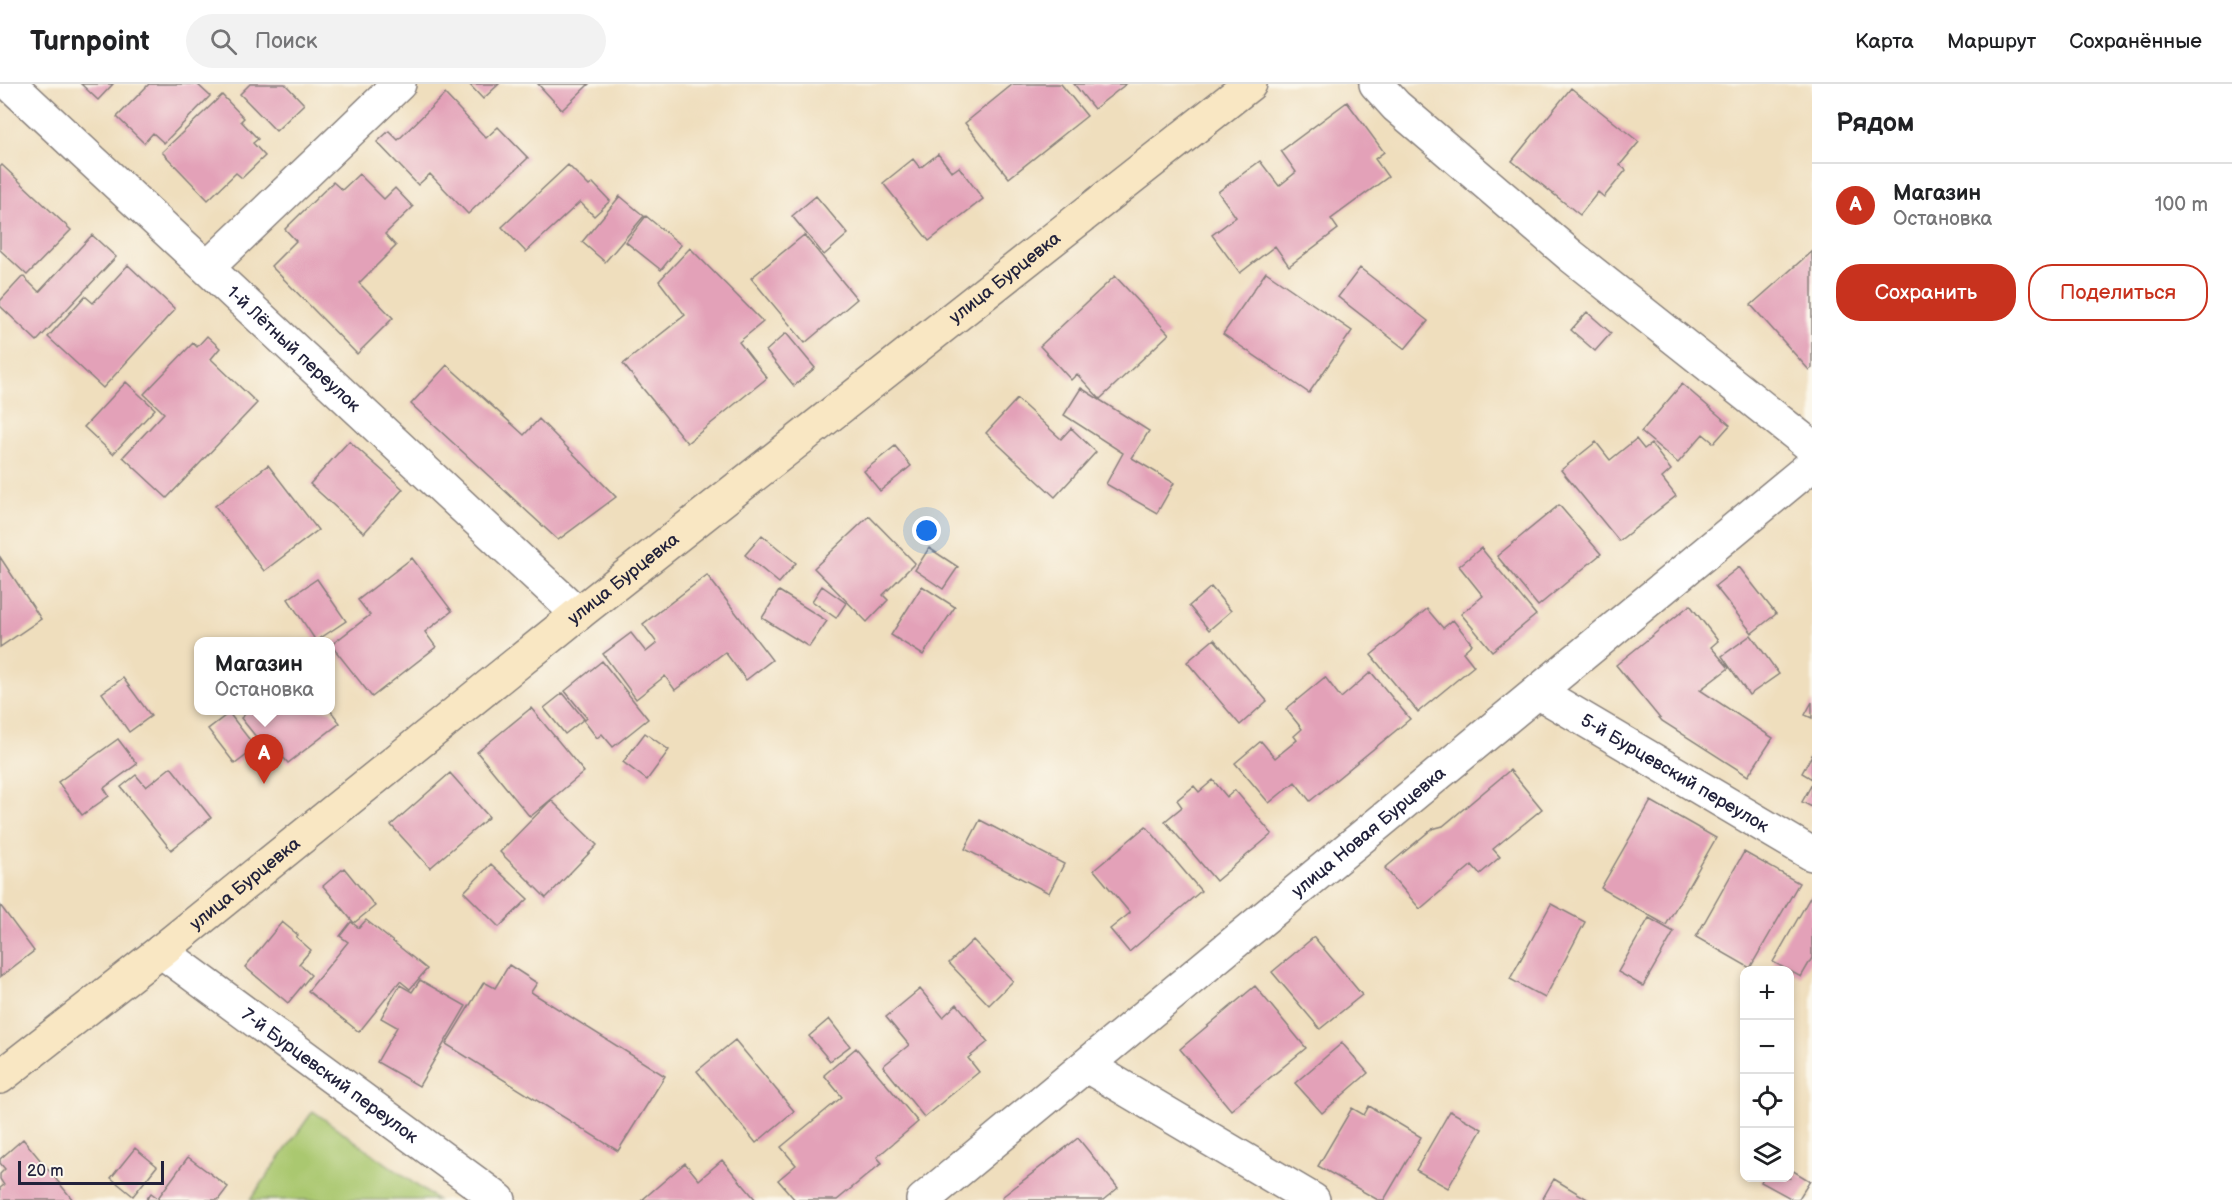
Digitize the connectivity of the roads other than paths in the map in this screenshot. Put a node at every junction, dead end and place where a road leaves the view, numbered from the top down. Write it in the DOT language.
graph roads {
  1 [pos="10,84"];
  2 [pos="399,84"];
  3 [pos="1250,84"];
  4 [pos="1376,84"];
  5 [pos="207,267"];
  6 [pos="1812,447"];
  7 [pos="1812,465"];
  8 [pos="578,614"];
  9 [pos="1538,692"];
  10 [pos="1812,854"];
  11 [pos="161,951"];
  12 [pos="1087,1066"];
  13 [pos="0,1077"];
  14 [pos="499,1200"];
  15 [pos="923,1200"];
  16 [pos="1313,1200"];
  1 -- 5 [label="street, 1-й Лётный переулок"];
  2 -- 5 [label="street"];
  3 -- 8 [label="street, улица Бурцевка"];
  4 -- 6 [label="street"];
  5 -- 8 [label="street, 1-й Лётный переулок"];
  7 -- 9 [label="street, улица Новая Бурцевка"];
  8 -- 11 [label="street, улица Бурцевка"];
  9 -- 10 [label="street, 5-й Бурцевский переулок"];
  9 -- 12 [label="street, улица Новая Бурцевка"];
  11 -- 13 [label="street, улица Бурцевка"];
  11 -- 14 [label="street, 7-й Бурцевский переулок"];
  12 -- 15 [label="street, улица Новая Бурцевка"];
  12 -- 16 [label="street"];
}
